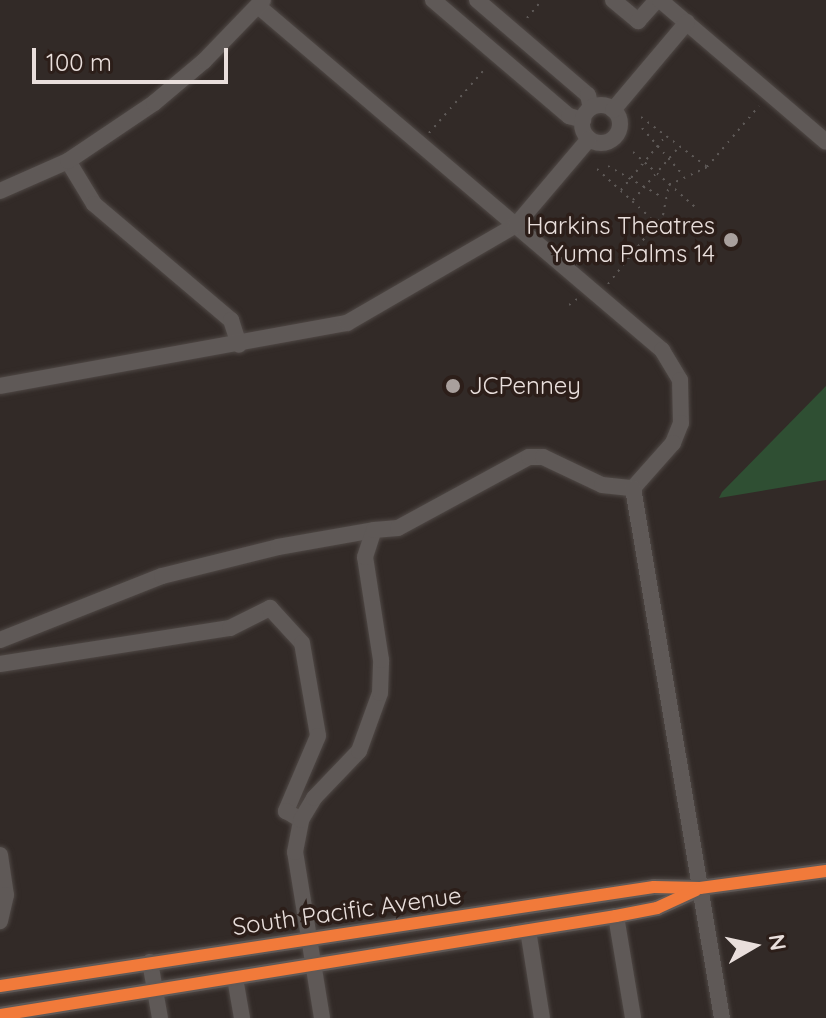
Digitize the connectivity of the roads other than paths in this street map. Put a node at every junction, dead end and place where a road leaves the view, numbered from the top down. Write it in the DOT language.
graph roads {
  1 [pos="433,0"];
  2 [pos="477,0"];
  3 [pos="613,0"];
  4 [pos="659,0"];
  5 [pos="260,3"];
  6 [pos="687,22"];
  7 [pos="613,110"];
  8 [pos="587,114"];
  9 [pos="589,139"];
  10 [pos="826,142"];
  11 [pos="68,161"];
  12 [pos="0,191"];
  13 [pos="516,225"];
  14 [pos="239,345"];
  15 [pos="0,386"];
  16 [pos="633,488"];
  17 [pos="374,530"];
  18 [pos="0,640"];
  19 [pos="0,664"];
  20 [pos="301,820"];
  21 [pos="0,855"];
  22 [pos="826,871"];
  23 [pos="700,888"];
  24 [pos="616,916"];
  25 [pos="0,921"];
  26 [pos="528,930"];
  27 [pos="309,940"];
  28 [pos="150,962"];
  29 [pos="314,966"];
  30 [pos="235,978"];
  31 [pos="0,986"];
  32 [pos="155,990"];
  33 [pos="79,1010"];
  34 [pos="0,1015"];
  35 [pos="160,1018"];
  36 [pos="242,1018"];
  37 [pos="322,1018"];
  38 [pos="542,1018"];
  39 [pos="633,1018"];
  40 [pos="722,1018"];
  1 -- 8 [label="street"];
  2 -- 8 [label="street"];
  3 -- 4 [label="street"];
  4 -- 6 [label="street"];
  5 -- 11 [label="street"];
  5 -- 13 [label="street"];
  6 -- 7 [label="street"];
  6 -- 10 [label="street"];
  7 -- 8 [label="street"];
  7 -- 9 [label="street"];
  8 -- 9 [label="street"];
  9 -- 13 [label="street"];
  11 -- 12 [label="street"];
  11 -- 14 [label="street"];
  13 -- 14 [label="street"];
  13 -- 16 [label="street"];
  14 -- 15 [label="street"];
  16 -- 17 [label="street"];
  16 -- 23 [label="street"];
  17 -- 18 [label="street"];
  17 -- 20 [label="street"];
  19 -- 20 [label="street"];
  20 -- 27 [label="street"];
  21 -- 25 [label="street"];
  22 -- 23 [label="street, South Pacific Avenue"];
  23 -- 24 [label="street, South Pacific Avenue"];
  23 -- 27 [label="street, South Pacific Avenue"];
  23 -- 40 [label="street"];
  24 -- 26 [label="street, South Pacific Avenue"];
  24 -- 39 [label="street"];
  26 -- 29 [label="street, South Pacific Avenue"];
  26 -- 38 [label="street"];
  27 -- 28 [label="street, South Pacific Avenue"];
  27 -- 29 [label="street"];
  28 -- 31 [label="street, South Pacific Avenue"];
  28 -- 32 [label="street"];
  29 -- 30 [label="street, South Pacific Avenue"];
  29 -- 37 [label="street"];
  30 -- 32 [label="street, South Pacific Avenue"];
  30 -- 36 [label="street"];
  32 -- 33 [label="street, South Pacific Avenue"];
  32 -- 35 [label="street"];
  33 -- 34 [label="street, South Pacific Avenue"];
}
